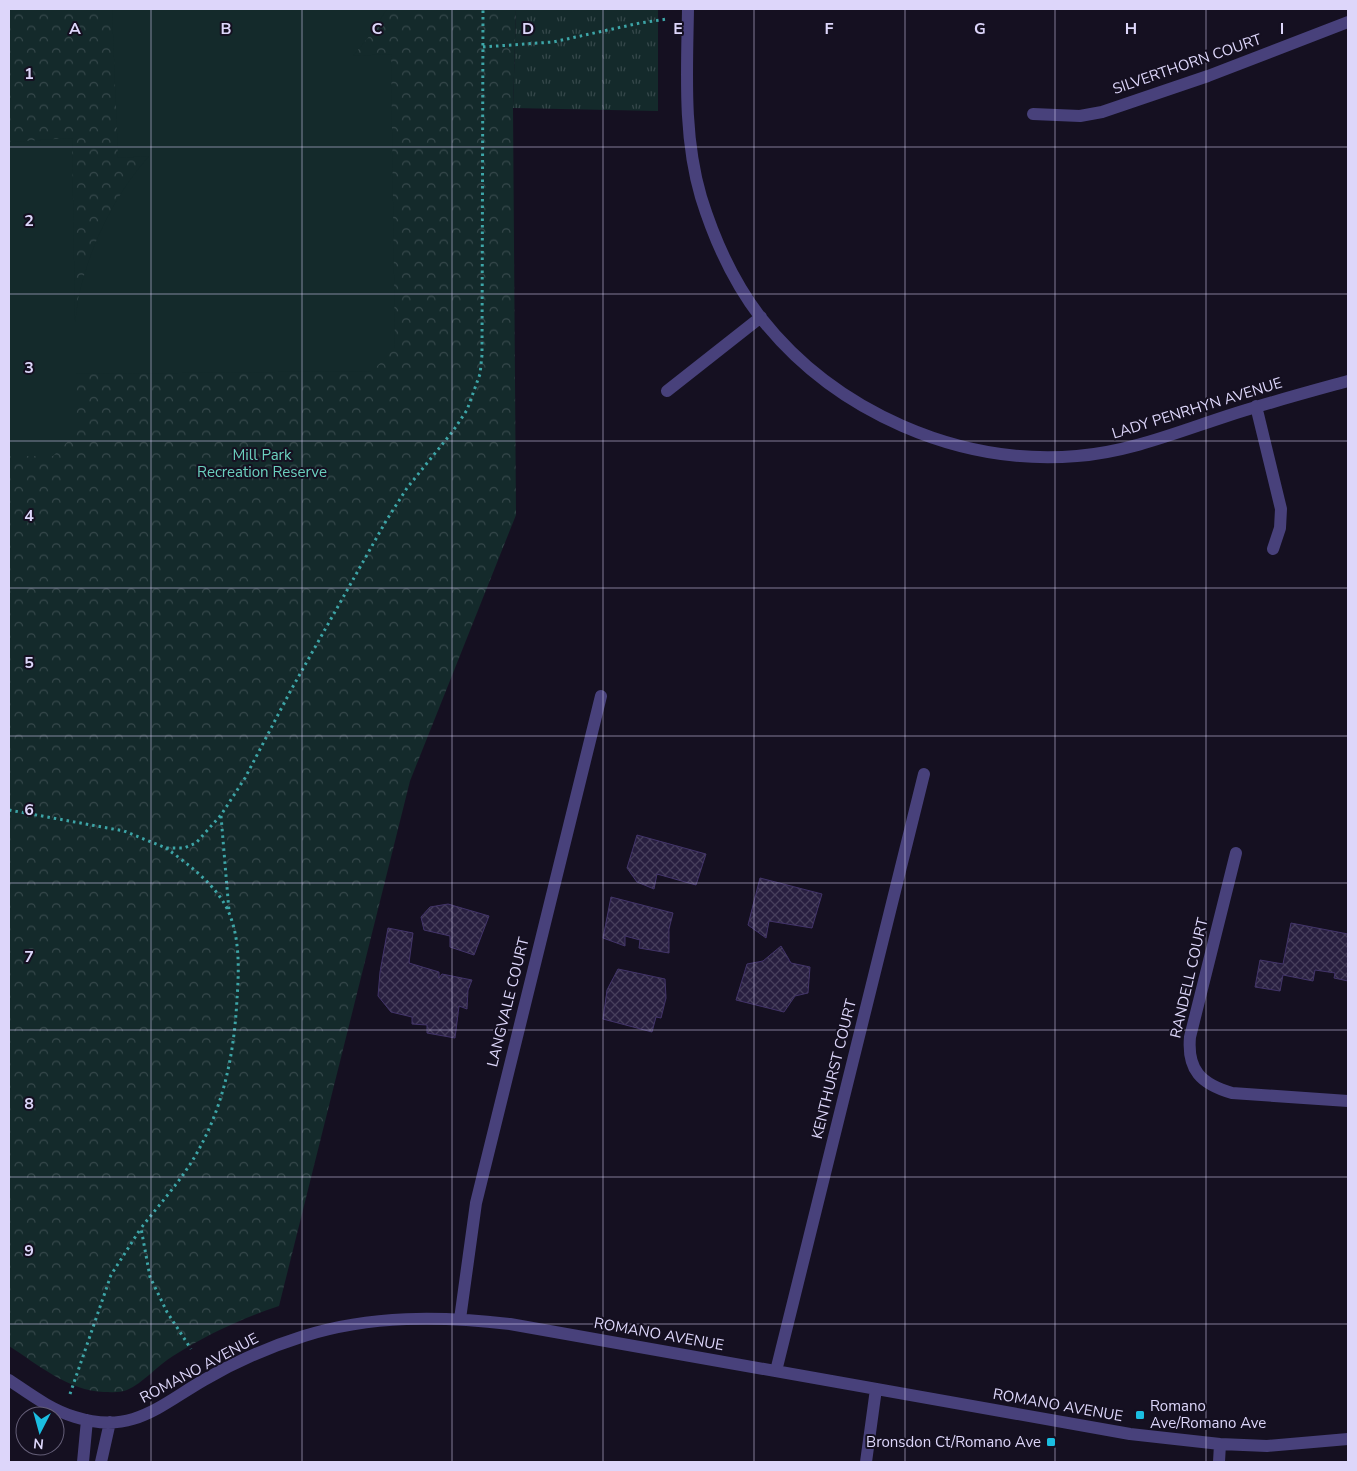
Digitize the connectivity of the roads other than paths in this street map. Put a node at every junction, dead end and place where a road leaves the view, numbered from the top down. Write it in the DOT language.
graph roads {
  1 [pos="688,9"];
  2 [pos="1348,22"];
  3 [pos="1033,114"];
  4 [pos="761,317"];
  5 [pos="1348,381"];
  6 [pos="668,391"];
  7 [pos="1256,406"];
  8 [pos="1273,549"];
  9 [pos="601,696"];
  10 [pos="924,774"];
  11 [pos="1236,853"];
  12 [pos="1348,1101"];
  13 [pos="460,1319"];
  14 [pos="776,1371"];
  15 [pos="9,1380"];
  16 [pos="876,1389"];
  17 [pos="87,1420"];
  18 [pos="110,1422"];
  19 [pos="1348,1439"];
  20 [pos="1220,1444"];
  21 [pos="82,1462"];
  22 [pos="101,1462"];
  23 [pos="866,1462"];
  24 [pos="1219,1462"];
  1 -- 4 [label="street, LADY PENRHYN AVENUE"];
  2 -- 3 [label="street, SILVERTHORN COURT"];
  4 -- 6 [label="street"];
  4 -- 7 [label="street, LADY PENRHYN AVENUE"];
  5 -- 7 [label="street, LADY PENRHYN AVENUE"];
  7 -- 8 [label="street"];
  9 -- 13 [label="street, LANGVALE COURT"];
  10 -- 14 [label="street, KENTHURST COURT"];
  11 -- 12 [label="street, RANDELL COURT"];
  13 -- 14 [label="street, ROMANO AVENUE"];
  13 -- 18 [label="street, ROMANO AVENUE"];
  14 -- 16 [label="street, ROMANO AVENUE"];
  15 -- 17 [label="street, ROMANO AVENUE"];
  16 -- 20 [label="street, ROMANO AVENUE"];
  16 -- 23 [label="street"];
  17 -- 18 [label="street, ROMANO AVENUE"];
  17 -- 21 [label="street"];
  18 -- 22 [label="street"];
  19 -- 20 [label="street, ROMANO AVENUE"];
  20 -- 24 [label="street"];
}
